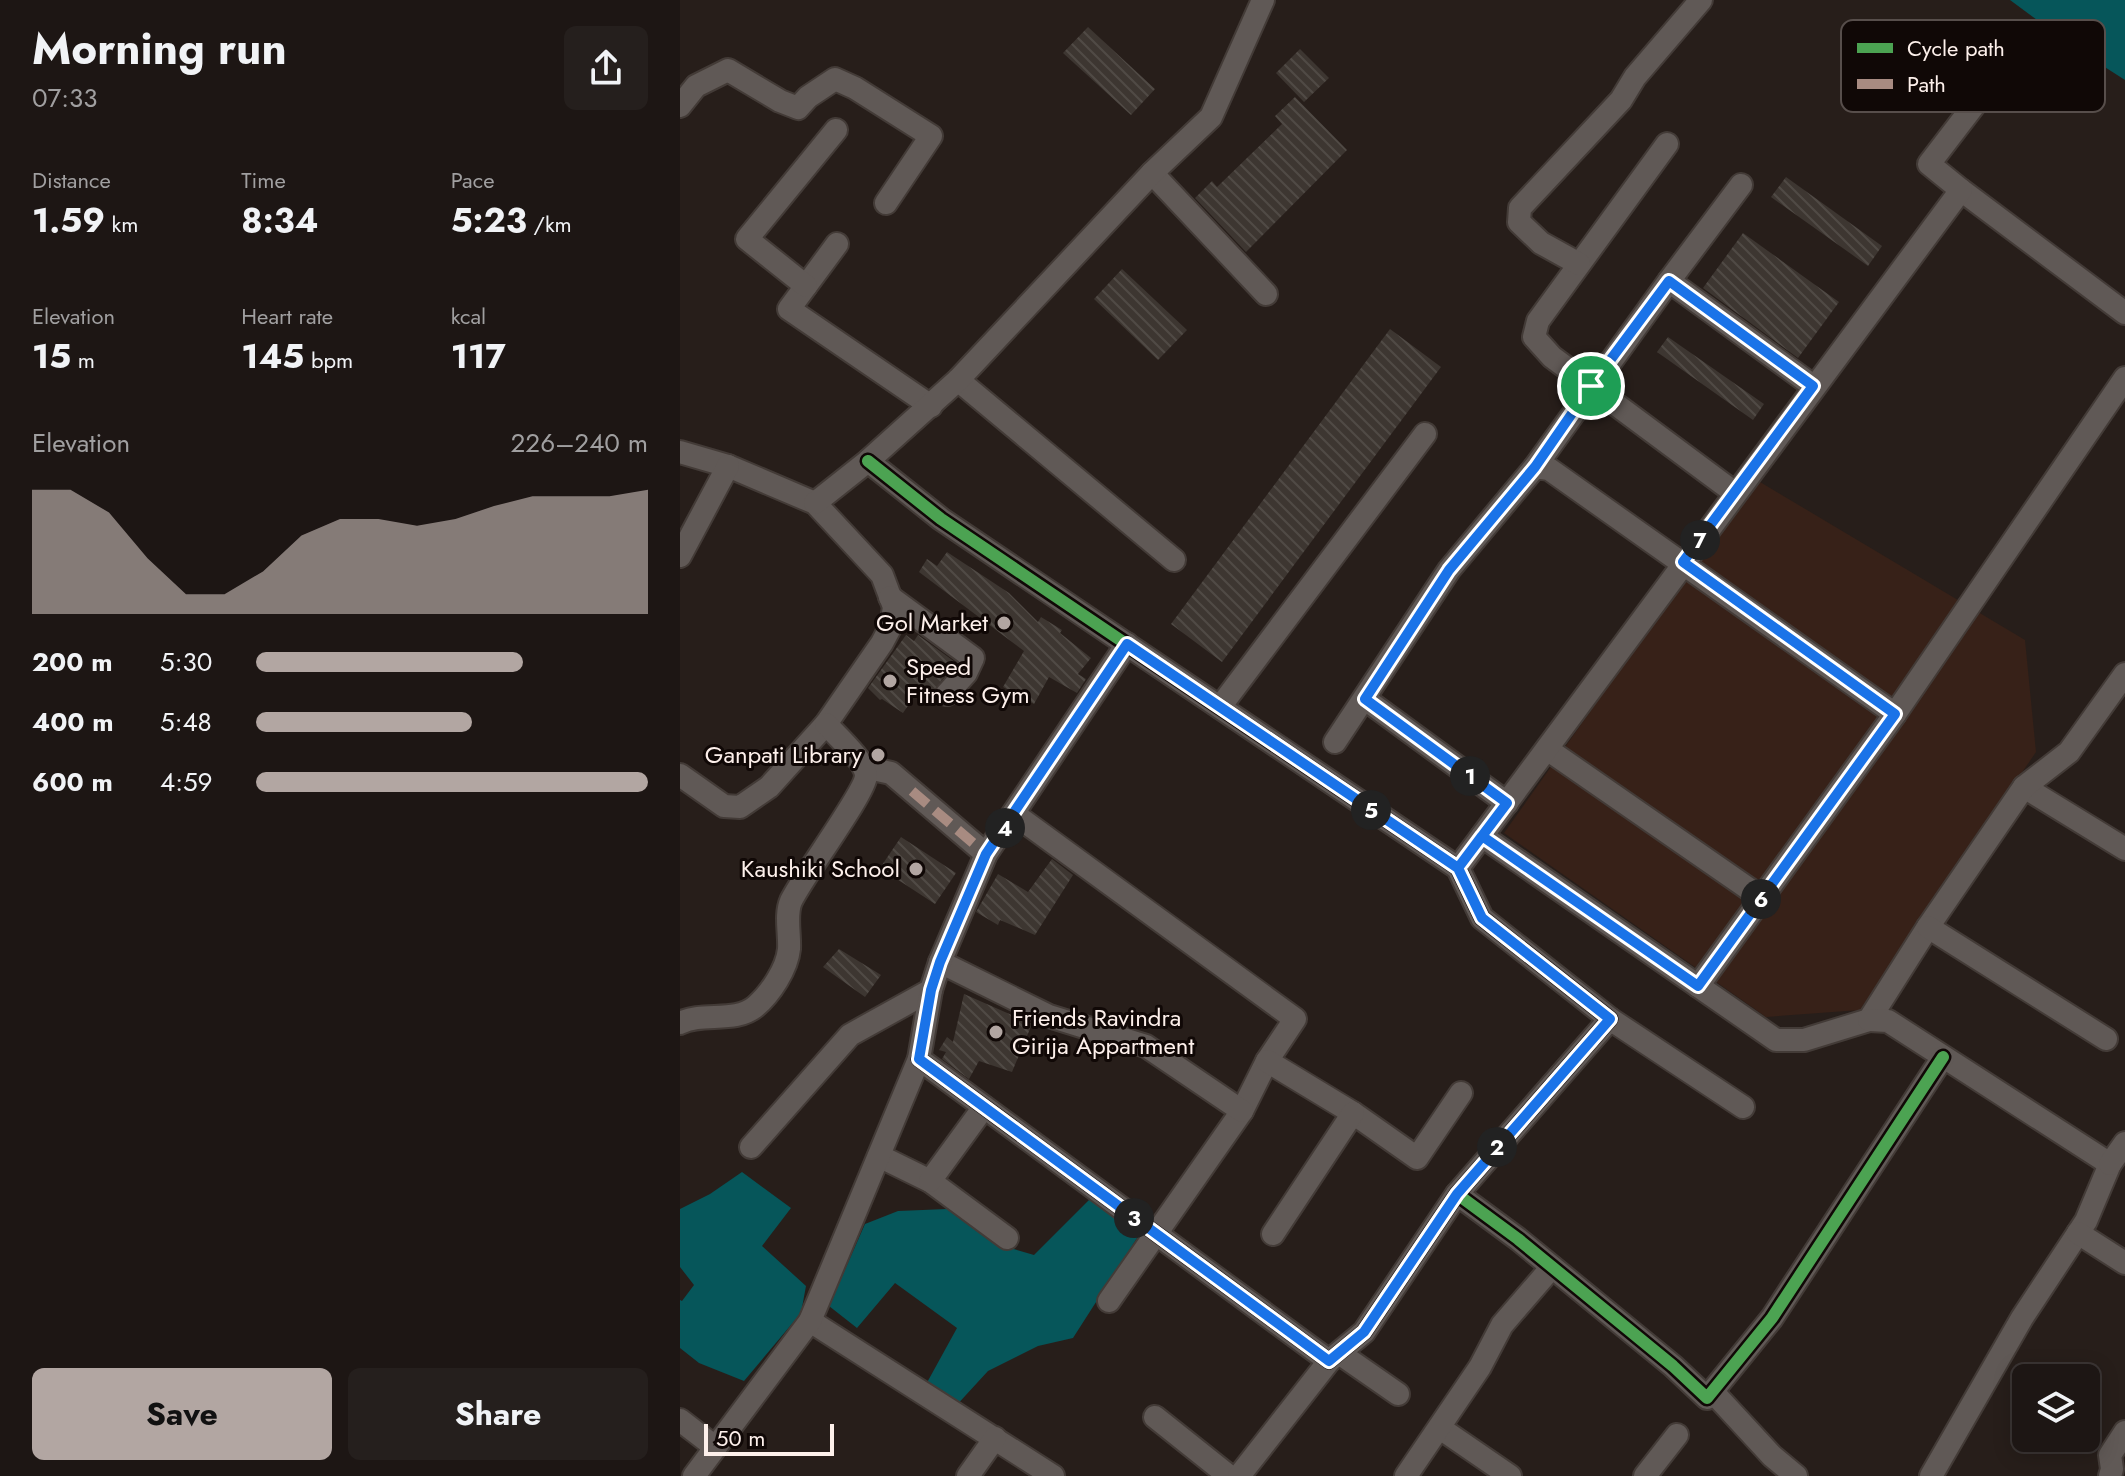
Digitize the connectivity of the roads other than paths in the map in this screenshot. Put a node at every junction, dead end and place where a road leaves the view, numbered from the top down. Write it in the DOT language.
graph roads {
  1 [pos="1263,0"];
  2 [pos="1701,0"];
  3 [pos="680,106"];
  4 [pos="1969,112"];
  5 [pos="836,130"];
  6 [pos="1667,144"];
  7 [pos="1152,173"];
  8 [pos="1741,185"];
  9 [pos="1961,190"];
  10 [pos="886,203"];
  11 [pos="837,244"];
  12 [pos="1579,264"];
  13 [pos="1669,281"];
  14 [pos="806,286"];
  15 [pos="1266,294"];
  16 [pos="2125,313"];
  17 [pos="2125,378"];
  18 [pos="958,380"];
  19 [pos="1591,386"];
  20 [pos="1813,386"];
  21 [pos="931,406"];
  22 [pos="1425,434"];
  23 [pos="680,452"];
  24 [pos="868,461"];
  25 [pos="728,466"];
  26 [pos="1535,467"];
  27 [pos="1735,493"];
  28 [pos="815,503"];
  29 [pos="680,556"];
  30 [pos="1174,560"];
  31 [pos="1683,562"];
  32 [pos="890,597"];
  33 [pos="1127,644"];
  34 [pos="2125,674"];
  35 [pos="947,694"];
  36 [pos="1365,699"];
  37 [pos="1220,707"];
  38 [pos="1895,714"];
  39 [pos="826,724"];
  40 [pos="1335,742"];
  41 [pos="1547,749"];
  42 [pos="864,767"];
  43 [pos="680,775"];
  44 [pos="2024,787"];
  45 [pos="1507,803"];
  46 [pos="1014,814"];
  47 [pos="1482,836"];
  48 [pos="2125,849"];
  49 [pos="986,854"];
  50 [pos="1458,868"];
  51 [pos="1762,898"];
  52 [pos="1928,927"];
  53 [pos="940,962"];
  54 [pos="1698,986"];
  55 [pos="931,990"];
  56 [pos="1610,1019"];
  57 [pos="1869,1020"];
  58 [pos="680,1023"];
  59 [pos="2106,1039"];
  60 [pos="1943,1057"];
  61 [pos="919,1059"];
  62 [pos="1267,1061"];
  63 [pos="1461,1093"];
  64 [pos="984,1107"];
  65 [pos="1743,1107"];
  66 [pos="1242,1111"];
  67 [pos="1353,1113"];
  68 [pos="2125,1143"];
  69 [pos="751,1147"];
  70 [pos="879,1156"];
  71 [pos="2110,1164"];
  72 [pos="930,1181"];
  73 [pos="1457,1194"];
  74 [pos="2078,1233"];
  75 [pos="1273,1234"];
  76 [pos="1157,1235"];
  77 [pos="1007,1238"];
  78 [pos="2125,1263"];
  79 [pos="1552,1267"];
  80 [pos="1109,1301"];
  81 [pos="810,1321"];
  82 [pos="1334,1357"];
  83 [pos="1712,1391"];
  84 [pos="1398,1394"];
  85 [pos="1155,1417"];
  86 [pos="680,1420"];
  87 [pos="1440,1428"];
  88 [pos="2125,1432"];
  89 [pos="1677,1435"];
  90 [pos="995,1438"];
  91 [pos="715,1447"];
  92 [pos="700,1474"];
  93 [pos="968,1476"];
  94 [pos="1053,1476"];
  95 [pos="1229,1476"];
  96 [pos="1239,1476"];
  97 [pos="1406,1476"];
  98 [pos="1510,1476"];
  99 [pos="1645,1476"];
  100 [pos="1796,1476"];
  101 [pos="1931,1476"];
  102 [pos="2110,1476"];
  1 -- 7 [label="street"];
  2 -- 12 [label="street"];
  3 -- 10 [label="street"];
  4 -- 9 [label="street"];
  5 -- 14 [label="street"];
  6 -- 12 [label="street"];
  7 -- 15 [label="street"];
  7 -- 18 [label="street"];
  8 -- 13 [label="street"];
  9 -- 16 [label="street"];
  9 -- 20 [label="street"];
  11 -- 14 [label="street"];
  12 -- 19 [label="street"];
  13 -- 19 [label="street"];
  13 -- 20 [label="street"];
  14 -- 21 [label="street"];
  17 -- 38 [label="street"];
  18 -- 21 [label="street"];
  18 -- 30 [label="street"];
  19 -- 26 [label="street"];
  19 -- 27 [label="street"];
  20 -- 27 [label="street"];
  21 -- 24 [label="street"];
  22 -- 37 [label="street"];
  23 -- 25 [label="street"];
  24 -- 28 [label="street"];
  24 -- 33 [label="street"];
  25 -- 28 [label="street"];
  25 -- 29 [label="street"];
  26 -- 31 [label="street"];
  26 -- 36 [label="street"];
  27 -- 31 [label="street"];
  28 -- 32 [label="street"];
  31 -- 38 [label="street"];
  31 -- 41 [label="street"];
  32 -- 35 [label="street"];
  32 -- 39 [label="street"];
  33 -- 37 [label="street"];
  33 -- 46 [label="street"];
  34 -- 44 [label="street"];
  36 -- 40 [label="street"];
  36 -- 45 [label="street"];
  37 -- 50 [label="street"];
  38 -- 51 [label="street"];
  39 -- 42 [label="street"];
  39 -- 43 [label="street"];
  41 -- 45 [label="street"];
  41 -- 51 [label="street"];
  42 -- 49 [label="street"];
  42 -- 58 [label="street"];
  44 -- 48 [label="street"];
  44 -- 52 [label="street"];
  45 -- 47 [label="street"];
  46 -- 49 [label="street"];
  46 -- 62 [label="street"];
  47 -- 50 [label="street"];
  47 -- 54 [label="street"];
  49 -- 53 [label="street"];
  50 -- 56 [label="street"];
  51 -- 54 [label="street"];
  52 -- 57 [label="street"];
  52 -- 59 [label="street"];
  53 -- 55 [label="street"];
  53 -- 66 [label="street"];
  54 -- 57 [label="street"];
  55 -- 61 [label="street"];
  55 -- 69 [label="street"];
  56 -- 65 [label="street"];
  56 -- 73 [label="street"];
  57 -- 60 [label="street"];
  60 -- 71 [label="street"];
  60 -- 83 [label="street"];
  61 -- 64 [label="street"];
  61 -- 70 [label="street"];
  62 -- 66 [label="street"];
  62 -- 67 [label="street"];
  63 -- 67 [label="street"];
  64 -- 72 [label="street"];
  64 -- 76 [label="street"];
  66 -- 76 [label="street"];
  67 -- 75 [label="street"];
  68 -- 71 [label="street"];
  70 -- 72 [label="street"];
  70 -- 81 [label="street"];
  71 -- 74 [label="street"];
  72 -- 77 [label="street"];
  73 -- 79 [label="street"];
  73 -- 82 [label="street"];
  74 -- 78 [label="street"];
  74 -- 101 [label="street"];
  76 -- 80 [label="street"];
  76 -- 82 [label="street"];
  79 -- 83 [label="street"];
  79 -- 87 [label="street"];
  81 -- 90 [label="street"];
  81 -- 91 [label="street"];
  82 -- 84 [label="street"];
  82 -- 96 [label="street"];
  83 -- 100 [label="street"];
  85 -- 95 [label="street"];
  86 -- 91 [label="street"];
  87 -- 97 [label="street"];
  87 -- 98 [label="street"];
  88 -- 102 [label="street"];
  89 -- 99 [label="street"];
  90 -- 93 [label="street"];
  90 -- 94 [label="street"];
  91 -- 92 [label="street"];
}
